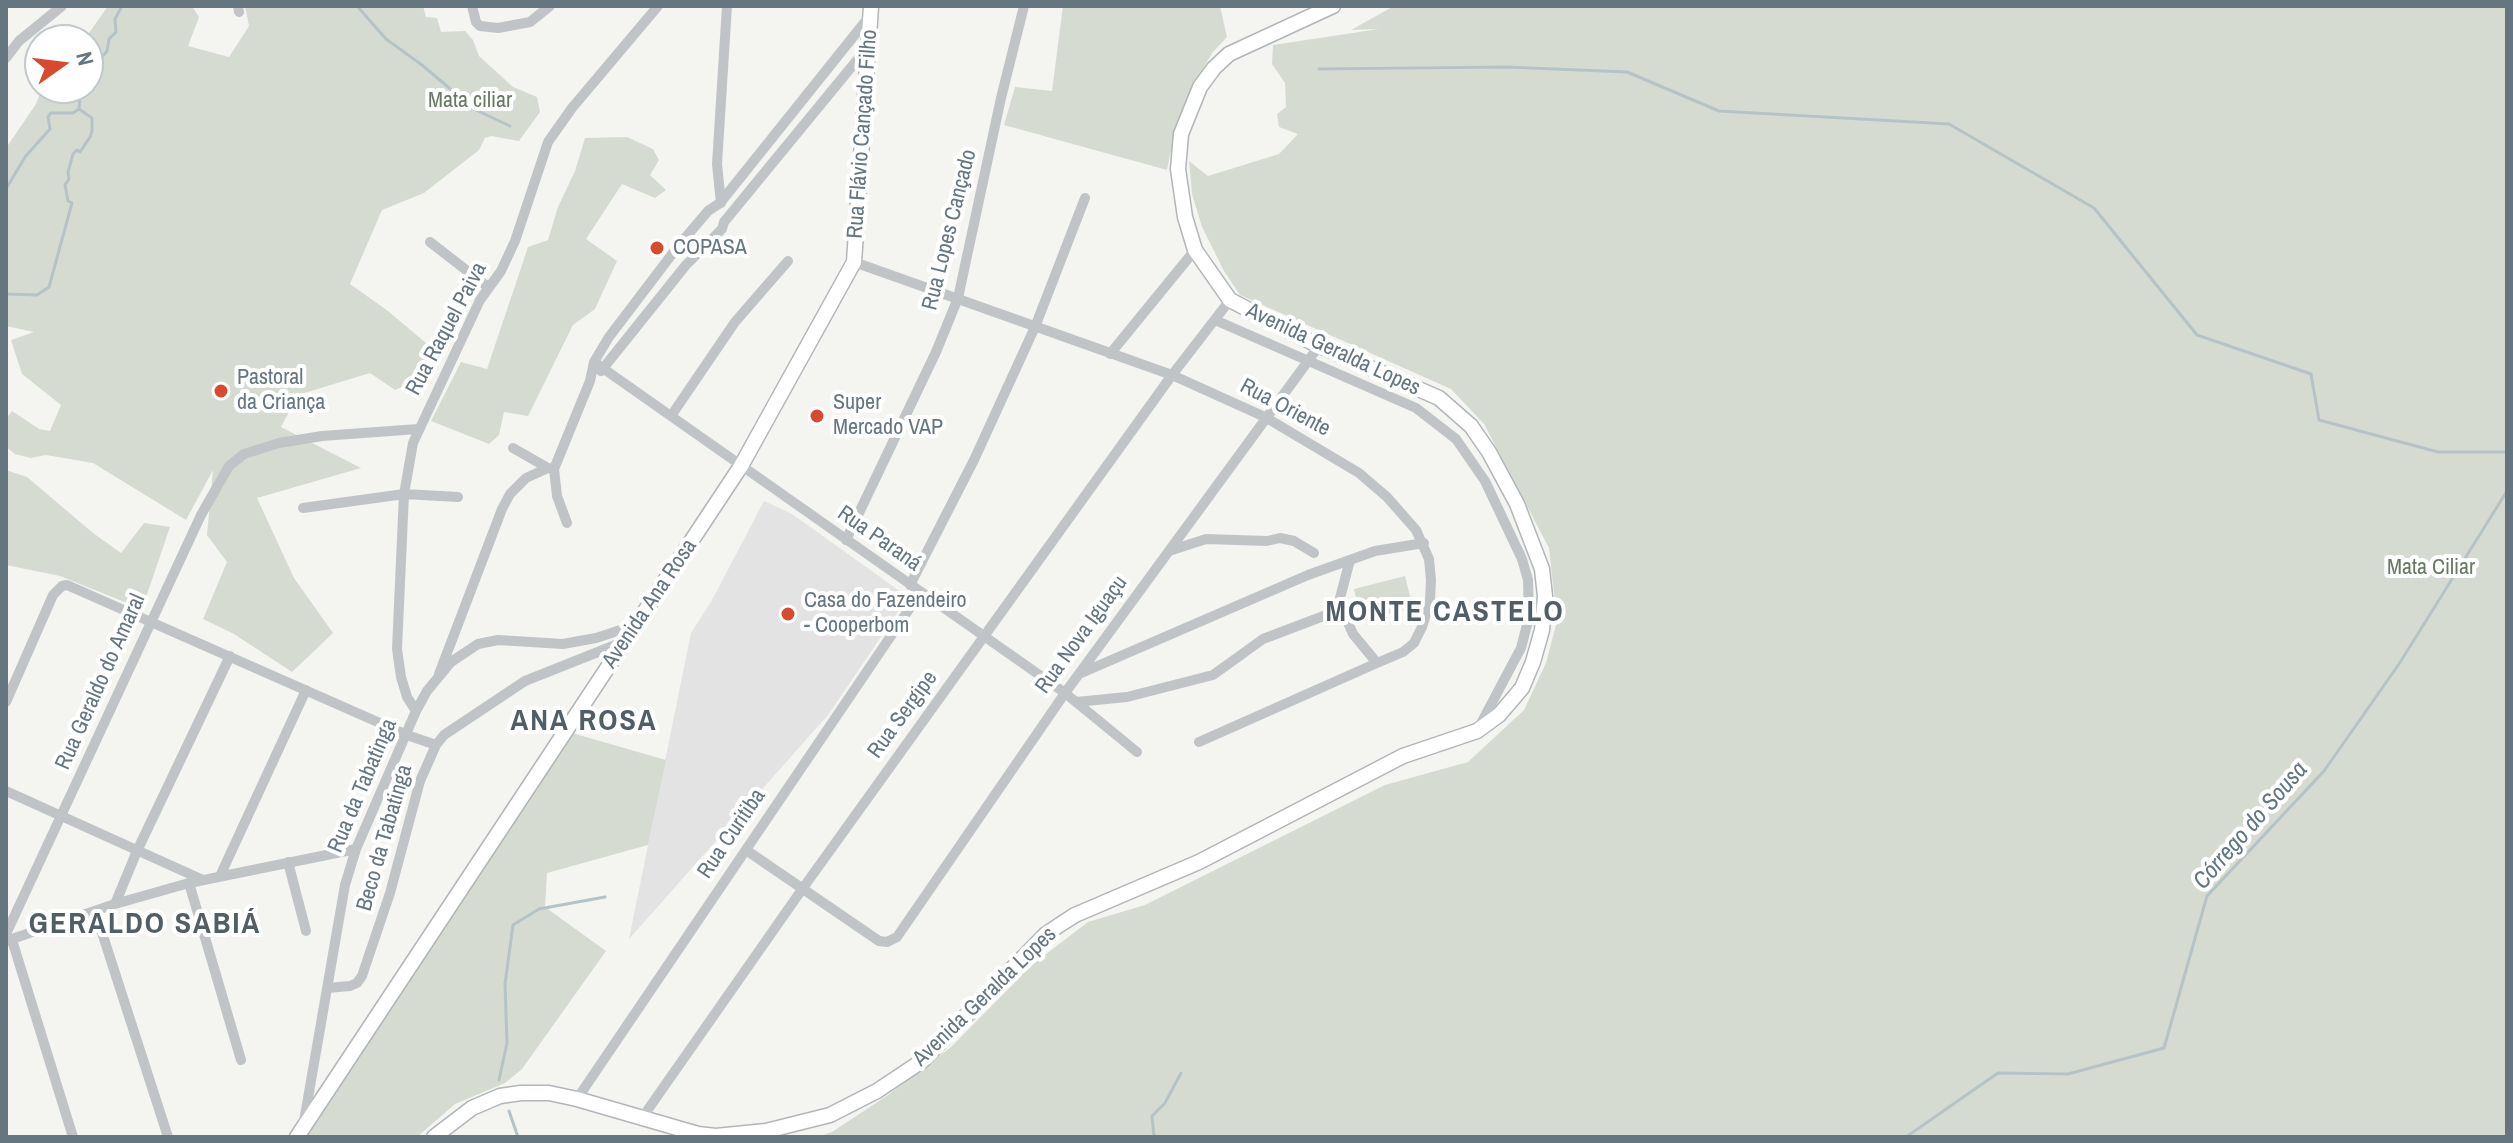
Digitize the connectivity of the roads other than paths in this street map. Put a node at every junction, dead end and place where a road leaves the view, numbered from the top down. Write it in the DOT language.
graph roads {
  1 [pos="62,6"];
  2 [pos="472,6"];
  3 [pos="550,6"];
  4 [pos="658,6"];
  5 [pos="727,6"];
  6 [pos="1024,6"];
  7 [pos="1333,6"];
  8 [pos="1315,10"];
  9 [pos="871,11"];
  10 [pos="868,46"];
  11 [pos="6,58"];
  12 [pos="1085,198"];
  13 [pos="720,203"];
  14 [pos="724,222"];
  15 [pos="430,242"];
  16 [pos="1195,250"];
  17 [pos="788,261"];
  18 [pos="854,262"];
  19 [pos="488,287"];
  20 [pos="958,298"];
  21 [pos="1230,300"];
  22 [pos="1215,320"];
  23 [pos="1035,327"];
  24 [pos="1319,346"];
  25 [pos="1110,354"];
  26 [pos="1309,360"];
  27 [pos="599,365"];
  28 [pos="1172,375"];
  29 [pos="671,416"];
  30 [pos="1265,417"];
  31 [pos="418,429"];
  32 [pos="513,448"];
  33 [pos="741,466"];
  34 [pos="551,469"];
  35 [pos="404,494"];
  36 [pos="458,497"];
  37 [pos="303,508"];
  38 [pos="567,523"];
  39 [pos="846,540"];
  40 [pos="1424,543"];
  41 [pos="1167,552"];
  42 [pos="1314,553"];
  43 [pos="1350,560"];
  44 [pos="910,585"];
  45 [pos="920,593"];
  46 [pos="1342,609"];
  47 [pos="151,621"];
  48 [pos="636,625"];
  49 [pos="983,638"];
  50 [pos="626,640"];
  51 [pos="230,656"];
  52 [pos="1377,663"];
  53 [pos="439,674"];
  54 [pos="1078,675"];
  55 [pos="306,690"];
  56 [pos="1065,693"];
  57 [pos="6,702"];
  58 [pos="1076,702"];
  59 [pos="416,711"];
  60 [pos="1477,731"];
  61 [pos="407,735"];
  62 [pos="1199,742"];
  63 [pos="436,745"];
  64 [pos="1137,752"];
  65 [pos="6,791"];
  66 [pos="62,817"];
  67 [pos="356,849"];
  68 [pos="746,850"];
  69 [pos="137,851"];
  70 [pos="288,862"];
  71 [pos="220,876"];
  72 [pos="203,880"];
  73 [pos="189,883"];
  74 [pos="803,888"];
  75 [pos="115,904"];
  76 [pos="95,911"];
  77 [pos="306,931"];
  78 [pos="8,939"];
  79 [pos="327,988"];
  80 [pos="241,1060"];
  81 [pos="577,1099"];
  82 [pos="642,1118"];
  83 [pos="300,1132"];
  84 [pos="73,1137"];
  85 [pos="168,1137"];
  86 [pos="434,1137"];
  1 -- 11 [label="street"];
  2 -- 3 [label="street"];
  4 -- 19 [label="street, Rua Raquel Paiva"];
  5 -- 13 [label="street"];
  6 -- 20 [label="street, Rua Lopes Cançado"];
  7 -- 8 [label="main road, Avenida Geralda Lopes"];
  8 -- 16 [label="main road, Avenida Geralda Lopes"];
  9 -- 10 [label="main road, Rua Flávio Cançado Filho"];
  9 -- 13 [label="street"];
  10 -- 14 [label="street"];
  10 -- 18 [label="main road, Rua Flávio Cançado Filho"];
  12 -- 23 [label="street"];
  13 -- 14 [label="street"];
  13 -- 27 [label="street"];
  14 -- 27 [label="street"];
  15 -- 19 [label="street"];
  16 -- 21 [label="main road, Avenida Geralda Lopes"];
  16 -- 25 [label="street"];
  17 -- 29 [label="street"];
  18 -- 20 [label="street, Rua Oriente"];
  18 -- 33 [label="main road, Avenida Ana Rosa"];
  19 -- 31 [label="street, Rua Raquel Paiva"];
  20 -- 23 [label="street, Rua Oriente"];
  20 -- 39 [label="street, Rua Lopes Cançado"];
  21 -- 22 [label="street, Rua Sergipe"];
  21 -- 24 [label="main road, Avenida Geralda Lopes"];
  22 -- 26 [label="street, Avenida Geralda Lopes"];
  22 -- 28 [label="street, Rua Sergipe"];
  23 -- 25 [label="street, Rua Oriente"];
  23 -- 44 [label="street"];
  24 -- 26 [label="street, Rua Nova Iguaçu"];
  24 -- 60 [label="main road, Avenida Geralda Lopes"];
  25 -- 28 [label="street, Rua Oriente"];
  26 -- 30 [label="street, Rua Nova Iguaçu"];
  26 -- 60 [label="street, Avenida Geralda Lopes"];
  27 -- 29 [label="street, Rua Paraná"];
  27 -- 34 [label="street"];
  28 -- 30 [label="street, Rua Oriente"];
  28 -- 49 [label="street, Rua Sergipe"];
  29 -- 33 [label="street, Rua Paraná"];
  30 -- 40 [label="street, Rua Oriente"];
  30 -- 41 [label="street, Rua Nova Iguaçu"];
  31 -- 35 [label="street, Rua Raquel Paiva"];
  31 -- 47 [label="street, Rua Geraldo do Amaral"];
  32 -- 34 [label="street"];
  33 -- 39 [label="street, Rua Paraná"];
  33 -- 48 [label="main road, Avenida Ana Rosa"];
  34 -- 38 [label="street"];
  34 -- 53 [label="street"];
  35 -- 36 [label="street"];
  35 -- 37 [label="street"];
  35 -- 59 [label="street, Rua Raquel Paiva"];
  39 -- 44 [label="street, Rua Paraná"];
  40 -- 43 [label="street"];
  40 -- 52 [label="street, Rua Oriente"];
  41 -- 42 [label="street"];
  41 -- 54 [label="street, Rua Nova Iguaçu"];
  43 -- 46 [label="street"];
  43 -- 54 [label="street"];
  44 -- 45 [label="street, Rua Paraná"];
  45 -- 49 [label="street, Rua Paraná"];
  45 -- 68 [label="street, Rua Curitiba"];
  46 -- 52 [label="street"];
  46 -- 58 [label="street"];
  47 -- 51 [label="street"];
  47 -- 57 [label="street"];
  47 -- 66 [label="street, Rua Geraldo do Amaral"];
  48 -- 50 [label="main road, Avenida Ana Rosa"];
  48 -- 53 [label="street, Rua da Tabatinga"];
  49 -- 56 [label="street, Rua Paraná"];
  49 -- 74 [label="street, Rua Sergipe"];
  50 -- 63 [label="street, Beco da Tabatinga"];
  50 -- 83 [label="main road, Avenida Ana Rosa"];
  51 -- 55 [label="street"];
  51 -- 69 [label="street"];
  52 -- 62 [label="street, Rua Oriente"];
  53 -- 59 [label="street, Rua da Tabatinga"];
  54 -- 56 [label="street, Rua Nova Iguaçu"];
  55 -- 61 [label="street"];
  55 -- 71 [label="street"];
  56 -- 58 [label="street, Rua Paraná"];
  56 -- 74 [label="street, Rua Nova Iguaçu"];
  58 -- 64 [label="street, Rua Paraná"];
  59 -- 61 [label="street, Rua da Tabatinga"];
  60 -- 82 [label="main road, Avenida Geralda Lopes"];
  61 -- 63 [label="street"];
  61 -- 67 [label="street, Rua da Tabatinga"];
  63 -- 79 [label="street, Beco da Tabatinga"];
  65 -- 66 [label="street"];
  66 -- 69 [label="street"];
  66 -- 78 [label="street, Rua Geraldo do Amaral"];
  67 -- 70 [label="street"];
  67 -- 79 [label="street, Rua da Tabatinga"];
  68 -- 74 [label="street"];
  68 -- 81 [label="street, Rua Curitiba"];
  69 -- 72 [label="street"];
  69 -- 75 [label="street"];
  70 -- 71 [label="street"];
  70 -- 77 [label="street"];
  71 -- 72 [label="street"];
  72 -- 73 [label="street"];
  73 -- 75 [label="street"];
  73 -- 80 [label="street"];
  74 -- 82 [label="street, Rua Sergipe"];
  75 -- 76 [label="street"];
  76 -- 78 [label="street"];
  76 -- 85 [label="street"];
  78 -- 84 [label="street"];
  79 -- 83 [label="street, Rua da Tabatinga"];
  81 -- 82 [label="main road, Avenida Geralda Lopes"];
  81 -- 86 [label="main road, Avenida Geralda Lopes"];
}
